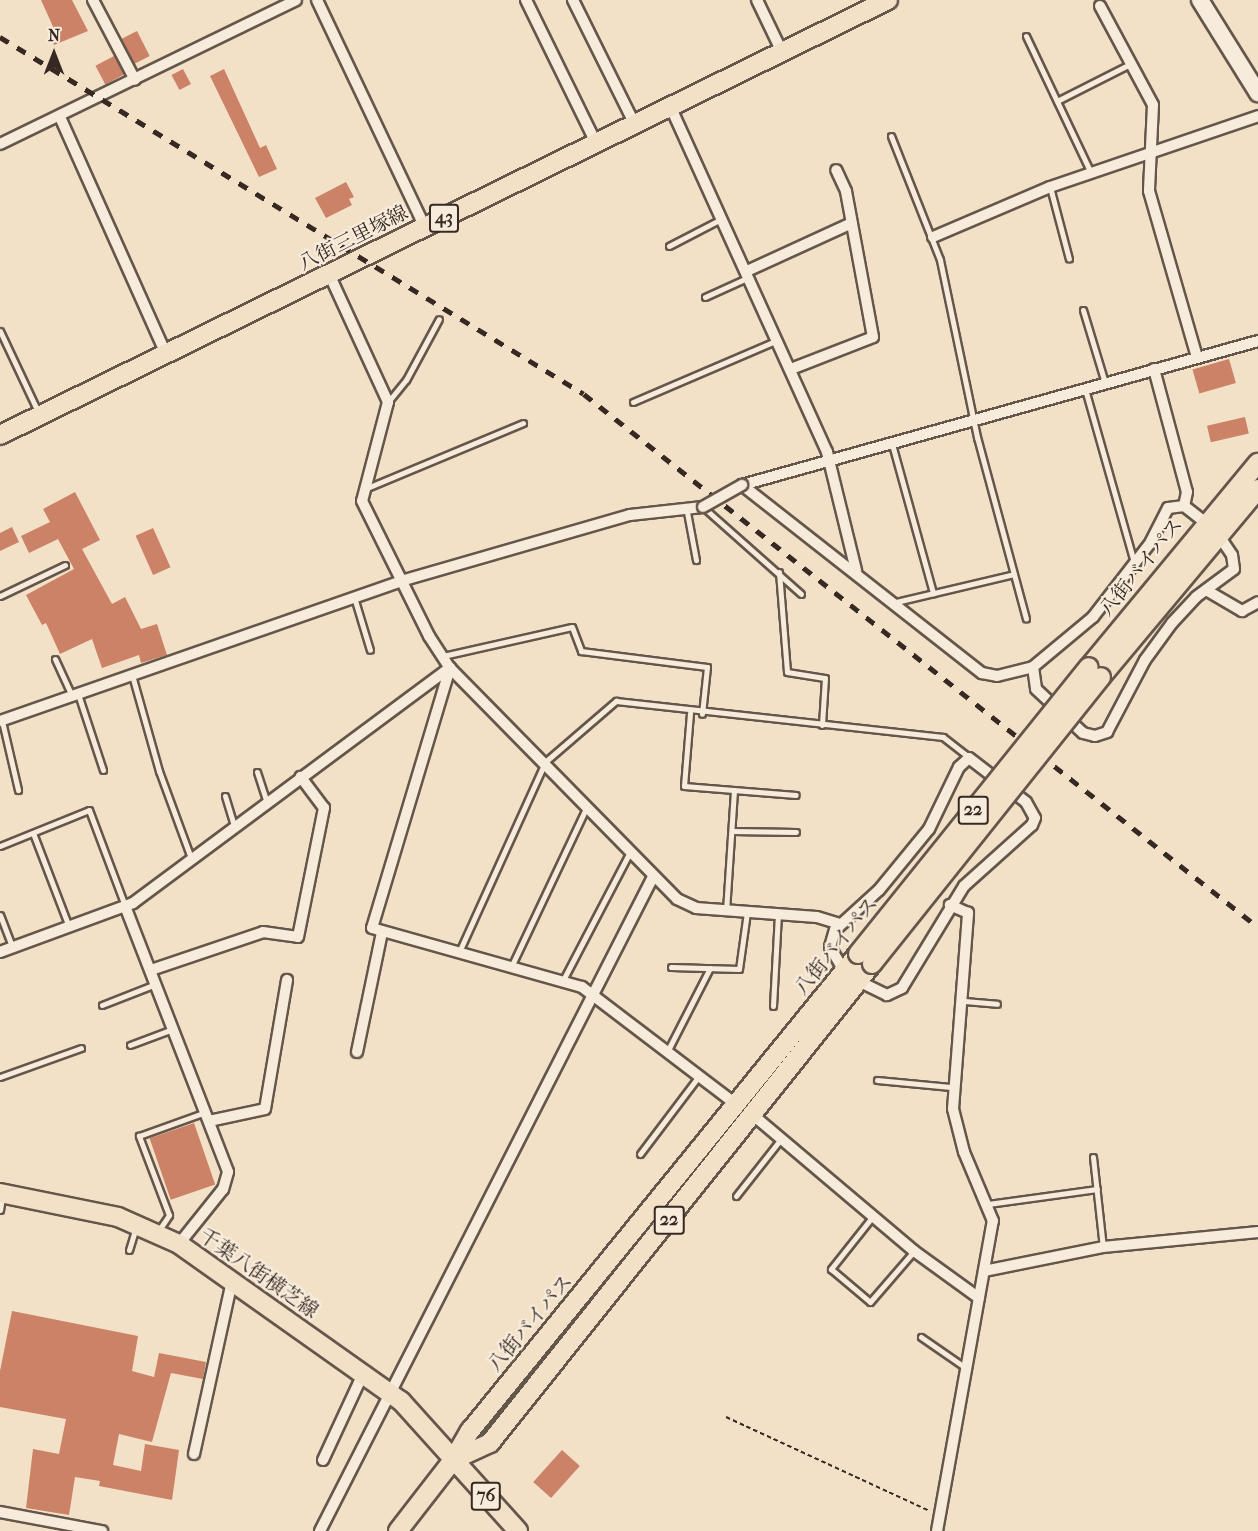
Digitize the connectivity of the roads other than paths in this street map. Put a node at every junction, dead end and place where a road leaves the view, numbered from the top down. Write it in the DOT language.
graph roads {
  1 [pos="93,0"];
  2 [pos="296,0"];
  3 [pos="317,0"];
  4 [pos="526,0"];
  5 [pos="573,0"];
  6 [pos="757,0"];
  7 [pos="888,0"];
  8 [pos="1200,0"];
  9 [pos="1100,6"];
  10 [pos="1026,36"];
  11 [pos="782,52"];
  12 [pos="1131,64"];
  13 [pos="135,80"];
  14 [pos="1258,93"];
  15 [pos="1057,101"];
  16 [pos="671,108"];
  17 [pos="1258,116"];
  18 [pos="60,117"];
  19 [pos="634,125"];
  20 [pos="891,136"];
  21 [pos="596,143"];
  22 [pos="0,144"];
  23 [pos="1150,153"];
  24 [pos="836,170"];
  25 [pos="1091,173"];
  26 [pos="1050,187"];
  27 [pos="723,219"];
  28 [pos="852,223"];
  29 [pos="425,227"];
  30 [pos="933,237"];
  31 [pos="669,246"];
  32 [pos="1069,259"];
  33 [pos="749,274"];
  34 [pos="330,276"];
  35 [pos="705,297"];
  36 [pos="1083,310"];
  37 [pos="439,319"];
  38 [pos="0,331"];
  39 [pos="778,340"];
  40 [pos="1258,341"];
  41 [pos="167,356"];
  42 [pos="1197,357"];
  43 [pos="791,369"];
  44 [pos="1154,369"];
  45 [pos="1105,383"];
  46 [pos="1085,388"];
  47 [pos="388,402"];
  48 [pos="633,402"];
  49 [pos="41,417"];
  50 [pos="976,420"];
  51 [pos="523,423"];
  52 [pos="0,435"];
  53 [pos="892,443"];
  54 [pos="828,460"];
  55 [pos="1258,463"];
  56 [pos="742,485"];
  57 [pos="366,489"];
  58 [pos="1258,489"];
  59 [pos="1185,506"];
  60 [pos="703,507"];
  61 [pos="687,512"];
  62 [pos="1212,528"];
  63 [pos="696,560"];
  64 [pos="1134,564"];
  65 [pos="65,565"];
  66 [pos="856,570"];
  67 [pos="779,572"];
  68 [pos="1014,574"];
  69 [pos="401,581"];
  70 [pos="1206,590"];
  71 [pos="933,593"];
  72 [pos="801,594"];
  73 [pos="0,596"];
  74 [pos="354,597"];
  75 [pos="896,602"];
  76 [pos="1258,602"];
  77 [pos="1026,618"];
  78 [pos="370,650"];
  79 [pos="441,656"];
  80 [pos="55,659"];
  81 [pos="1033,667"];
  82 [pos="450,668"];
  83 [pos="132,675"];
  84 [pos="75,695"];
  85 [pos="690,713"];
  86 [pos="702,714"];
  87 [pos="1,721"];
  88 [pos="822,725"];
  89 [pos="969,758"];
  90 [pos="545,762"];
  91 [pos="103,770"];
  92 [pos="257,772"];
  93 [pos="301,777"];
  94 [pos="18,790"];
  95 [pos="734,790"];
  96 [pos="796,795"];
  97 [pos="225,796"];
  98 [pos="267,802"];
  99 [pos="587,806"];
  100 [pos="234,826"];
  101 [pos="732,831"];
  102 [pos="796,832"];
  103 [pos="33,833"];
  104 [pos="0,846"];
  105 [pos="630,852"];
  106 [pos="191,858"];
  107 [pos="653,877"];
  108 [pos="125,906"];
  109 [pos="950,906"];
  110 [pos="726,911"];
  111 [pos="747,912"];
  112 [pos="778,914"];
  113 [pos="0,915"];
  114 [pos="840,924"];
  115 [pos="69,927"];
  116 [pos="382,932"];
  117 [pos="12,947"];
  118 [pos="0,952"];
  119 [pos="459,952"];
  120 [pos="510,967"];
  121 [pos="671,967"];
  122 [pos="710,968"];
  123 [pos="151,970"];
  124 [pos="851,976"];
  125 [pos="287,980"];
  126 [pos="562,982"];
  127 [pos="157,983"];
  128 [pos="593,995"];
  129 [pos="964,1001"];
  130 [pos="997,1004"];
  131 [pos="102,1005"];
  132 [pos="773,1006"];
  133 [pos="174,1029"];
  134 [pos="130,1045"];
  135 [pos="81,1048"];
  136 [pos="668,1050"];
  137 [pos="357,1052"];
  138 [pos="699,1076"];
  139 [pos="0,1077"];
  140 [pos="877,1080"];
  141 [pos="951,1087"];
  142 [pos="745,1111"];
  143 [pos="204,1118"];
  144 [pos="780,1140"];
  145 [pos="640,1154"];
  146 [pos="1093,1157"];
  147 [pos="1097,1190"];
  148 [pos="1,1195"];
  149 [pos="736,1196"];
  150 [pos="988,1204"];
  151 [pos="873,1216"];
  152 [pos="137,1223"];
  153 [pos="158,1232"];
  154 [pos="1258,1232"];
  155 [pos="179,1244"];
  156 [pos="1103,1247"];
  157 [pos="129,1250"];
  158 [pos="914,1251"];
  159 [pos="984,1271"];
  160 [pos="232,1281"];
  161 [pos="979,1298"];
  162 [pos="921,1337"];
  163 [pos="966,1368"];
  164 [pos="363,1374"];
  165 [pos="391,1393"];
  166 [pos="194,1454"];
  167 [pos="323,1460"];
  168 [pos="453,1461"];
  169 [pos="0,1512"];
  170 [pos="102,1531"];
  171 [pos="320,1531"];
  172 [pos="398,1531"];
  173 [pos="518,1531"];
  174 [pos="937,1531"];
  1 -- 13 [label="street"];
  2 -- 13 [label="street"];
  3 -- 29 [label="street"];
  4 -- 21 [label="street"];
  5 -- 19 [label="street"];
  6 -- 11 [label="street"];
  7 -- 11 [label="main road, 八街三里塚線 / 43"];
  8 -- 14 [label="street"];
  9 -- 12 [label="street"];
  10 -- 15 [label="lane"];
  11 -- 16 [label="main road, 八街三里塚線 / 43"];
  12 -- 15 [label="lane"];
  12 -- 23 [label="street"];
  13 -- 18 [label="street"];
  15 -- 25 [label="lane"];
  16 -- 19 [label="main road, 八街三里塚線 / 43"];
  16 -- 27 [label="street"];
  17 -- 23 [label="street"];
  18 -- 22 [label="street"];
  18 -- 41 [label="street"];
  19 -- 21 [label="main road, 八街三里塚線 / 43"];
  20 -- 30 [label="lane"];
  21 -- 29 [label="main road, 八街三里塚線 / 43"];
  23 -- 25 [label="street"];
  23 -- 42 [label="street"];
  24 -- 28 [label="street"];
  25 -- 26 [label="street"];
  26 -- 30 [label="street"];
  26 -- 32 [label="lane"];
  27 -- 31 [label="lane"];
  27 -- 33 [label="street"];
  28 -- 33 [label="street"];
  28 -- 43 [label="street"];
  29 -- 34 [label="main road, 八街三里塚線 / 43"];
  30 -- 50 [label="lane"];
  33 -- 35 [label="lane"];
  33 -- 39 [label="street"];
  34 -- 41 [label="main road, 八街三里塚線 / 43"];
  34 -- 47 [label="street"];
  36 -- 45 [label="lane"];
  37 -- 47 [label="lane"];
  38 -- 49 [label="lane"];
  39 -- 43 [label="street"];
  39 -- 48 [label="lane"];
  40 -- 42 [label="street"];
  41 -- 49 [label="main road, 八街三里塚線 / 43"];
  42 -- 44 [label="street"];
  43 -- 54 [label="street"];
  44 -- 45 [label="street"];
  44 -- 59 [label="street"];
  45 -- 46 [label="street"];
  46 -- 50 [label="street"];
  46 -- 64 [label="lane"];
  47 -- 57 [label="street"];
  49 -- 52 [label="main road, 八街三里塚線 / 43"];
  50 -- 53 [label="street"];
  50 -- 68 [label="lane"];
  51 -- 57 [label="lane"];
  53 -- 54 [label="street"];
  53 -- 71 [label="lane"];
  54 -- 56 [label="street"];
  54 -- 66 [label="street"];
  55 -- 62 [label="main road, 八街バイパス / 22"];
  56 -- 60 [label="street, bridge"];
  56 -- 66 [label="street"];
  57 -- 69 [label="street"];
  58 -- 62 [label="main road, 八街バイパス / 22"];
  59 -- 62 [label="street"];
  59 -- 64 [label="street"];
  60 -- 61 [label="street"];
  60 -- 67 [label="lane"];
  61 -- 63 [label="lane"];
  61 -- 69 [label="street"];
  62 -- 70 [label="street"];
  62 -- 124 [label="main road, 八街バイパス / 22, bridge"];
  64 -- 81 [label="street"];
  65 -- 73 [label="lane"];
  66 -- 75 [label="street"];
  67 -- 72 [label="lane"];
  67 -- 88 [label="lane"];
  68 -- 71 [label="lane"];
  68 -- 77 [label="lane"];
  69 -- 74 [label="street"];
  69 -- 79 [label="street"];
  70 -- 76 [label="street"];
  70 -- 81 [label="street"];
  71 -- 75 [label="lane"];
  74 -- 78 [label="lane"];
  74 -- 83 [label="street"];
  75 -- 81 [label="street"];
  79 -- 82 [label="street"];
  79 -- 86 [label="lane"];
  80 -- 84 [label="lane"];
  82 -- 90 [label="street"];
  82 -- 93 [label="street"];
  82 -- 116 [label="street"];
  83 -- 84 [label="street"];
  83 -- 106 [label="lane"];
  84 -- 87 [label="street"];
  84 -- 91 [label="lane"];
  85 -- 86 [label="lane"];
  85 -- 90 [label="lane"];
  85 -- 95 [label="lane"];
  86 -- 88 [label="lane"];
  87 -- 94 [label="lane"];
  88 -- 89 [label="lane"];
  89 -- 109 [label="street"];
  89 -- 114 [label="street"];
  90 -- 99 [label="street"];
  90 -- 119 [label="lane"];
  92 -- 98 [label="lane"];
  93 -- 98 [label="street"];
  93 -- 123 [label="street"];
  95 -- 96 [label="lane"];
  95 -- 101 [label="lane"];
  97 -- 100 [label="lane"];
  98 -- 100 [label="street"];
  99 -- 105 [label="street"];
  99 -- 120 [label="lane"];
  100 -- 106 [label="street"];
  101 -- 102 [label="lane"];
  101 -- 110 [label="lane"];
  103 -- 104 [label="lane"];
  103 -- 108 [label="lane"];
  103 -- 115 [label="lane"];
  105 -- 107 [label="street"];
  105 -- 126 [label="lane"];
  106 -- 108 [label="street"];
  107 -- 110 [label="street"];
  107 -- 128 [label="street"];
  108 -- 115 [label="street"];
  108 -- 123 [label="street"];
  109 -- 124 [label="street"];
  109 -- 129 [label="street"];
  110 -- 111 [label="street"];
  111 -- 112 [label="street"];
  111 -- 122 [label="lane"];
  112 -- 114 [label="street"];
  112 -- 132 [label="lane"];
  113 -- 117 [label="lane"];
  114 -- 124 [label="street"];
  115 -- 117 [label="street"];
  116 -- 119 [label="street"];
  116 -- 137 [label="street"];
  117 -- 118 [label="street"];
  119 -- 120 [label="street"];
  120 -- 126 [label="street"];
  121 -- 122 [label="lane"];
  122 -- 136 [label="lane"];
  123 -- 127 [label="street"];
  124 -- 142 [label="main road, 八街バイパス / 22"];
  125 -- 143 [label="street"];
  126 -- 128 [label="street"];
  127 -- 131 [label="lane"];
  127 -- 133 [label="street"];
  128 -- 136 [label="street"];
  128 -- 165 [label="street"];
  129 -- 130 [label="lane"];
  129 -- 141 [label="street"];
  133 -- 134 [label="lane"];
  133 -- 143 [label="street"];
  135 -- 139 [label="lane"];
  136 -- 138 [label="street"];
  138 -- 142 [label="street"];
  138 -- 145 [label="lane"];
  140 -- 141 [label="lane"];
  141 -- 150 [label="street"];
  142 -- 144 [label="street"];
  142 -- 168 [label="main road, 八街バイパス / 22"];
  143 -- 153 [label="lane"];
  143 -- 155 [label="street"];
  144 -- 149 [label="lane"];
  144 -- 151 [label="street"];
  146 -- 147 [label="lane"];
  147 -- 150 [label="lane"];
  147 -- 156 [label="lane"];
  148 -- 152 [label="main road, 千葉八街横芝線"];
  150 -- 159 [label="street"];
  151 -- 158 [label="street"];
  151 -- 158 [label="lane"];
  152 -- 153 [label="main road, 千葉八街横芝線"];
  152 -- 157 [label="lane"];
  153 -- 155 [label="main road, 千葉八街横芝線"];
  154 -- 156 [label="street"];
  155 -- 160 [label="main road, 千葉八街横芝線"];
  156 -- 159 [label="street"];
  158 -- 161 [label="street"];
  159 -- 161 [label="street"];
  160 -- 164 [label="main road, 千葉八街横芝線"];
  160 -- 166 [label="street"];
  161 -- 163 [label="street"];
  162 -- 163 [label="lane"];
  163 -- 174 [label="street"];
  164 -- 165 [label="main road, 千葉八街横芝線"];
  164 -- 167 [label="street"];
  165 -- 168 [label="main road, 千葉八街横芝線"];
  165 -- 171 [label="street"];
  168 -- 172 [label="main road, 八街バイパス / 76"];
  168 -- 173 [label="main road, 76"];
  169 -- 170 [label="street"];
}
